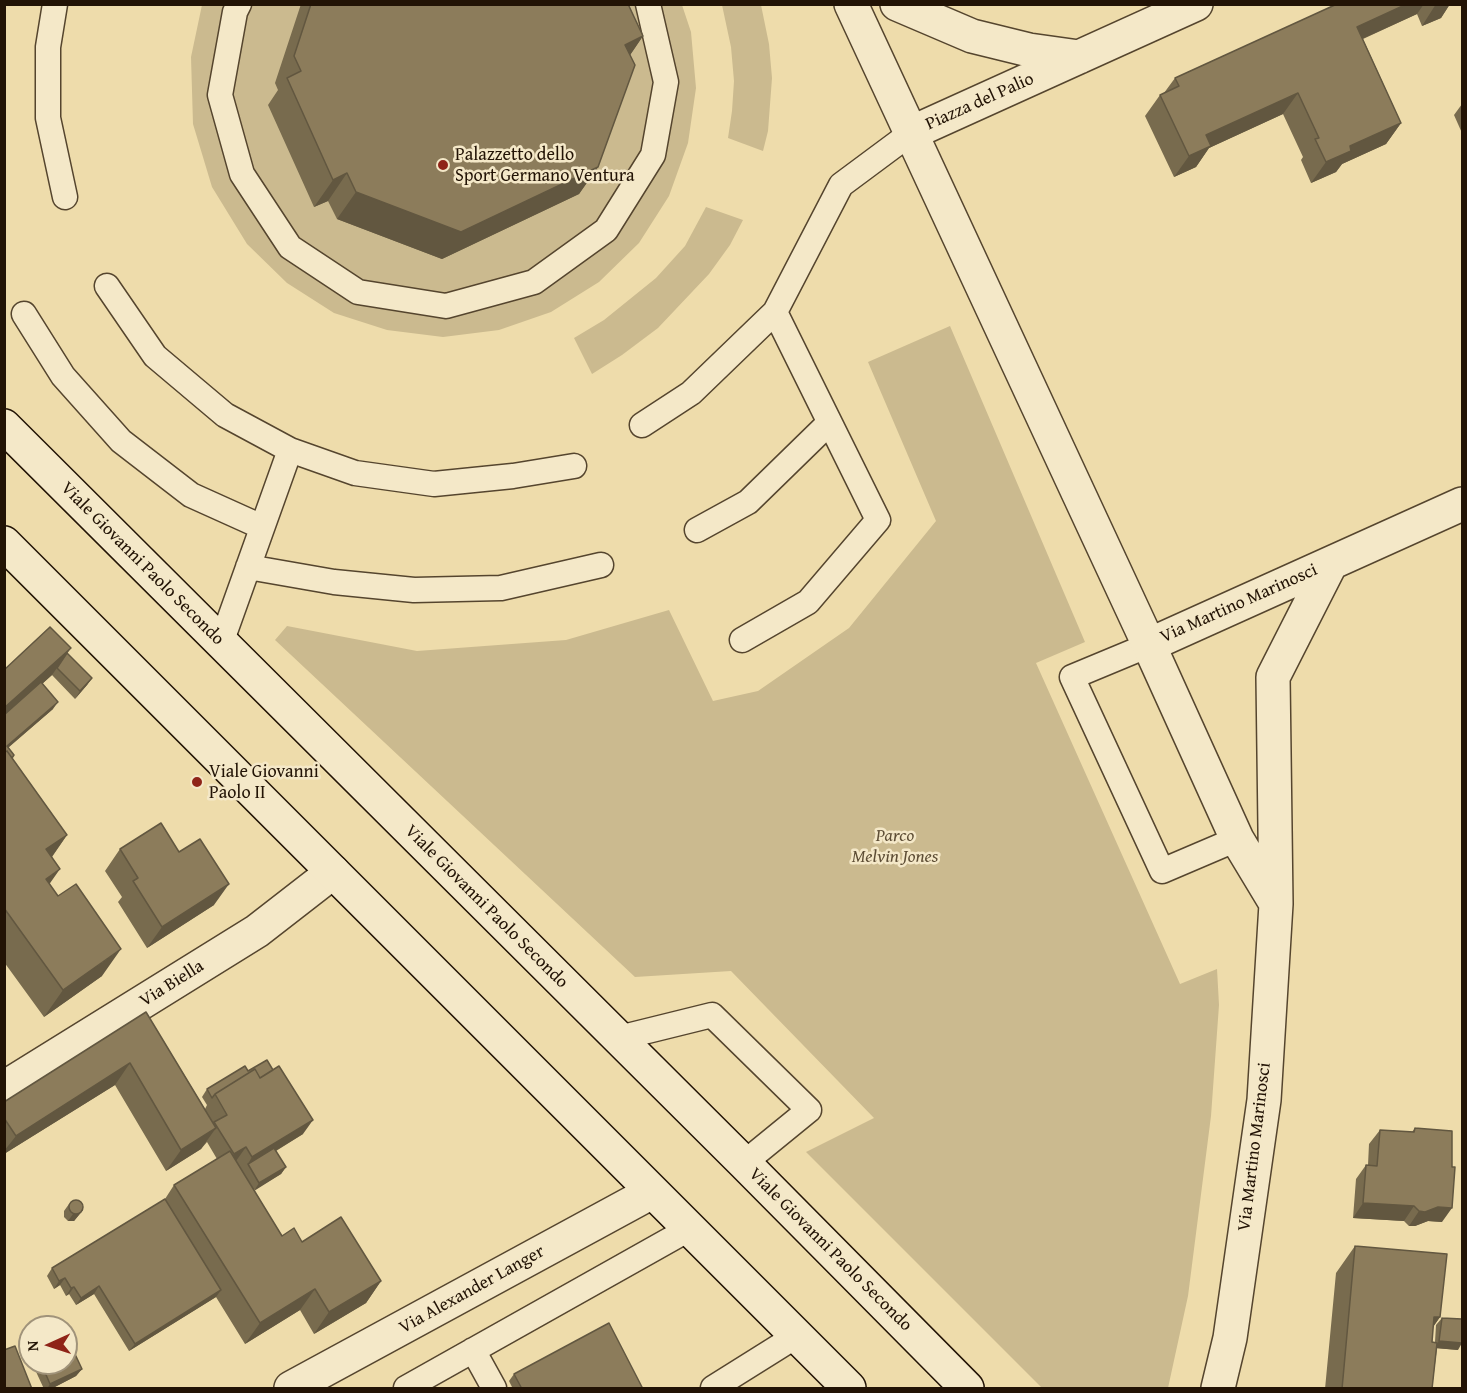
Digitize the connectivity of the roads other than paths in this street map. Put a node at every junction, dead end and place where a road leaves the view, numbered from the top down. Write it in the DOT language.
graph roads {
  1 [pos="55,4"];
  2 [pos="239,4"];
  3 [pos="648,4"];
  4 [pos="851,4"];
  5 [pos="897,4"];
  6 [pos="1196,4"];
  7 [pos="1080,57"];
  8 [pos="911,133"];
  9 [pos="65,197"];
  10 [pos="107,286"];
  11 [pos="775,312"];
  12 [pos="24,314"];
  13 [pos="829,423"];
  14 [pos="642,425"];
  15 [pos="4,426"];
  16 [pos="291,450"];
  17 [pos="574,466"];
  18 [pos="1462,504"];
  19 [pos="262,527"];
  20 [pos="697,530"];
  21 [pos="4,543"];
  22 [pos="1331,563"];
  23 [pos="601,565"];
  24 [pos="248,567"];
  25 [pos="742,640"];
  26 [pos="220,643"];
  27 [pos="1149,645"];
  28 [pos="1237,838"];
  29 [pos="333,872"];
  30 [pos="1276,904"];
  31 [pos="619,1038"];
  32 [pos="4,1088"];
  33 [pos="744,1163"];
  34 [pos="652,1192"];
  35 [pos="689,1229"];
  36 [pos="796,1336"];
  37 [pos="473,1350"];
  38 [pos="420,1385"];
  39 [pos="291,1389"];
  40 [pos="494,1389"];
  41 [pos="713,1389"];
  42 [pos="849,1389"];
  43 [pos="967,1389"];
  44 [pos="1218,1389"];
  1 -- 9 [label="lane"];
  2 -- 3 [label="lane"];
  4 -- 8 [label="street, Piazza del Palio"];
  5 -- 7 [label="street, Piazza del Palio"];
  6 -- 7 [label="street, Piazza del Palio"];
  7 -- 8 [label="street, Piazza del Palio"];
  8 -- 11 [label="lane"];
  8 -- 27 [label="street"];
  10 -- 16 [label="lane"];
  11 -- 13 [label="lane"];
  11 -- 14 [label="lane"];
  12 -- 19 [label="lane"];
  13 -- 20 [label="lane"];
  13 -- 25 [label="lane"];
  15 -- 26 [label="street, Viale Giovanni Paolo Secondo"];
  16 -- 17 [label="lane"];
  16 -- 19 [label="lane"];
  18 -- 22 [label="street, Via Martino Marinosci"];
  19 -- 24 [label="lane"];
  21 -- 29 [label="street"];
  22 -- 27 [label="street, Via Martino Marinosci"];
  22 -- 30 [label="street, Via Martino Marinosci"];
  23 -- 24 [label="lane"];
  24 -- 26 [label="lane"];
  26 -- 31 [label="street, Viale Giovanni Paolo Secondo"];
  27 -- 28 [label="street, Via Martino Marinosci"];
  27 -- 28 [label="lane"];
  28 -- 30 [label="street, Via Martino Marinosci"];
  29 -- 32 [label="street, Via Biella"];
  29 -- 34 [label="street"];
  30 -- 44 [label="street, Via Martino Marinosci"];
  31 -- 33 [label="street, Viale Giovanni Paolo Secondo"];
  31 -- 33 [label="lane"];
  33 -- 43 [label="street, Viale Giovanni Paolo Secondo"];
  34 -- 35 [label="street"];
  34 -- 39 [label="street, Via Alexander Langer"];
  35 -- 36 [label="street"];
  35 -- 37 [label="lane"];
  36 -- 41 [label="lane"];
  36 -- 42 [label="street"];
  37 -- 38 [label="lane"];
  37 -- 40 [label="lane"];
}
